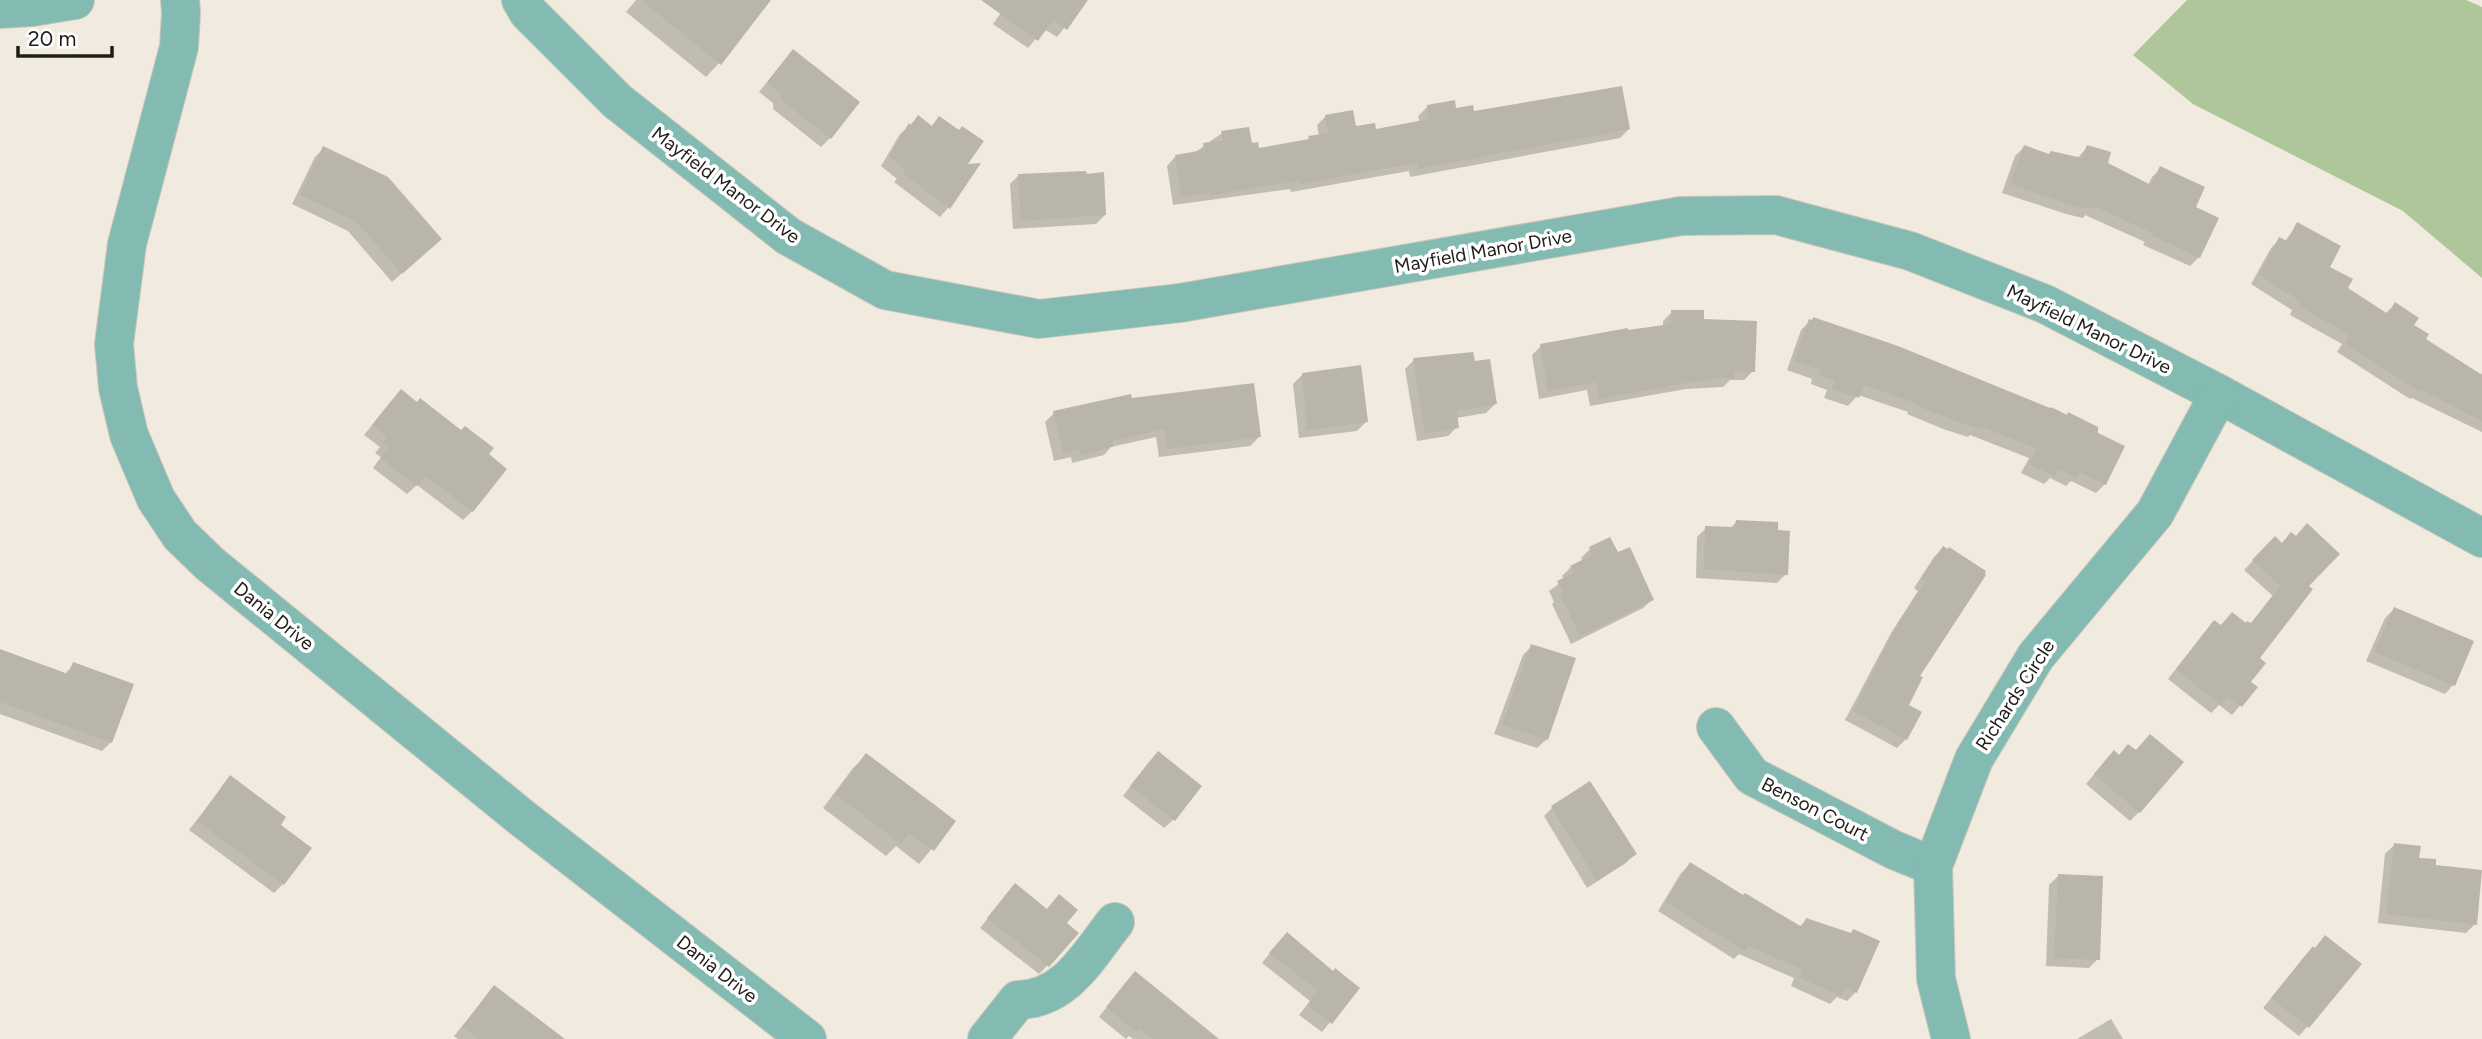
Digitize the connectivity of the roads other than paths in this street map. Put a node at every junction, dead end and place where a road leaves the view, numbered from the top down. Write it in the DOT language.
graph roads {
  1 [pos="75,0"];
  2 [pos="180,0"];
  3 [pos="521,0"];
  4 [pos="0,9"];
  5 [pos="2219,394"];
  6 [pos="2482,538"];
  7 [pos="1716,727"];
  8 [pos="1933,866"];
  9 [pos="1115,922"];
  10 [pos="807,1039"];
  11 [pos="987,1039"];
  12 [pos="1951,1039"];
  1 -- 4 [label="street"];
  2 -- 10 [label="street, Dania Drive"];
  3 -- 5 [label="street, Mayfield Manor Drive"];
  5 -- 6 [label="street, Mayfield Manor Drive"];
  5 -- 8 [label="street, Richards Circle"];
  7 -- 8 [label="street, Benson Court"];
  8 -- 12 [label="street, Richards Circle"];
  9 -- 11 [label="street"];
}
